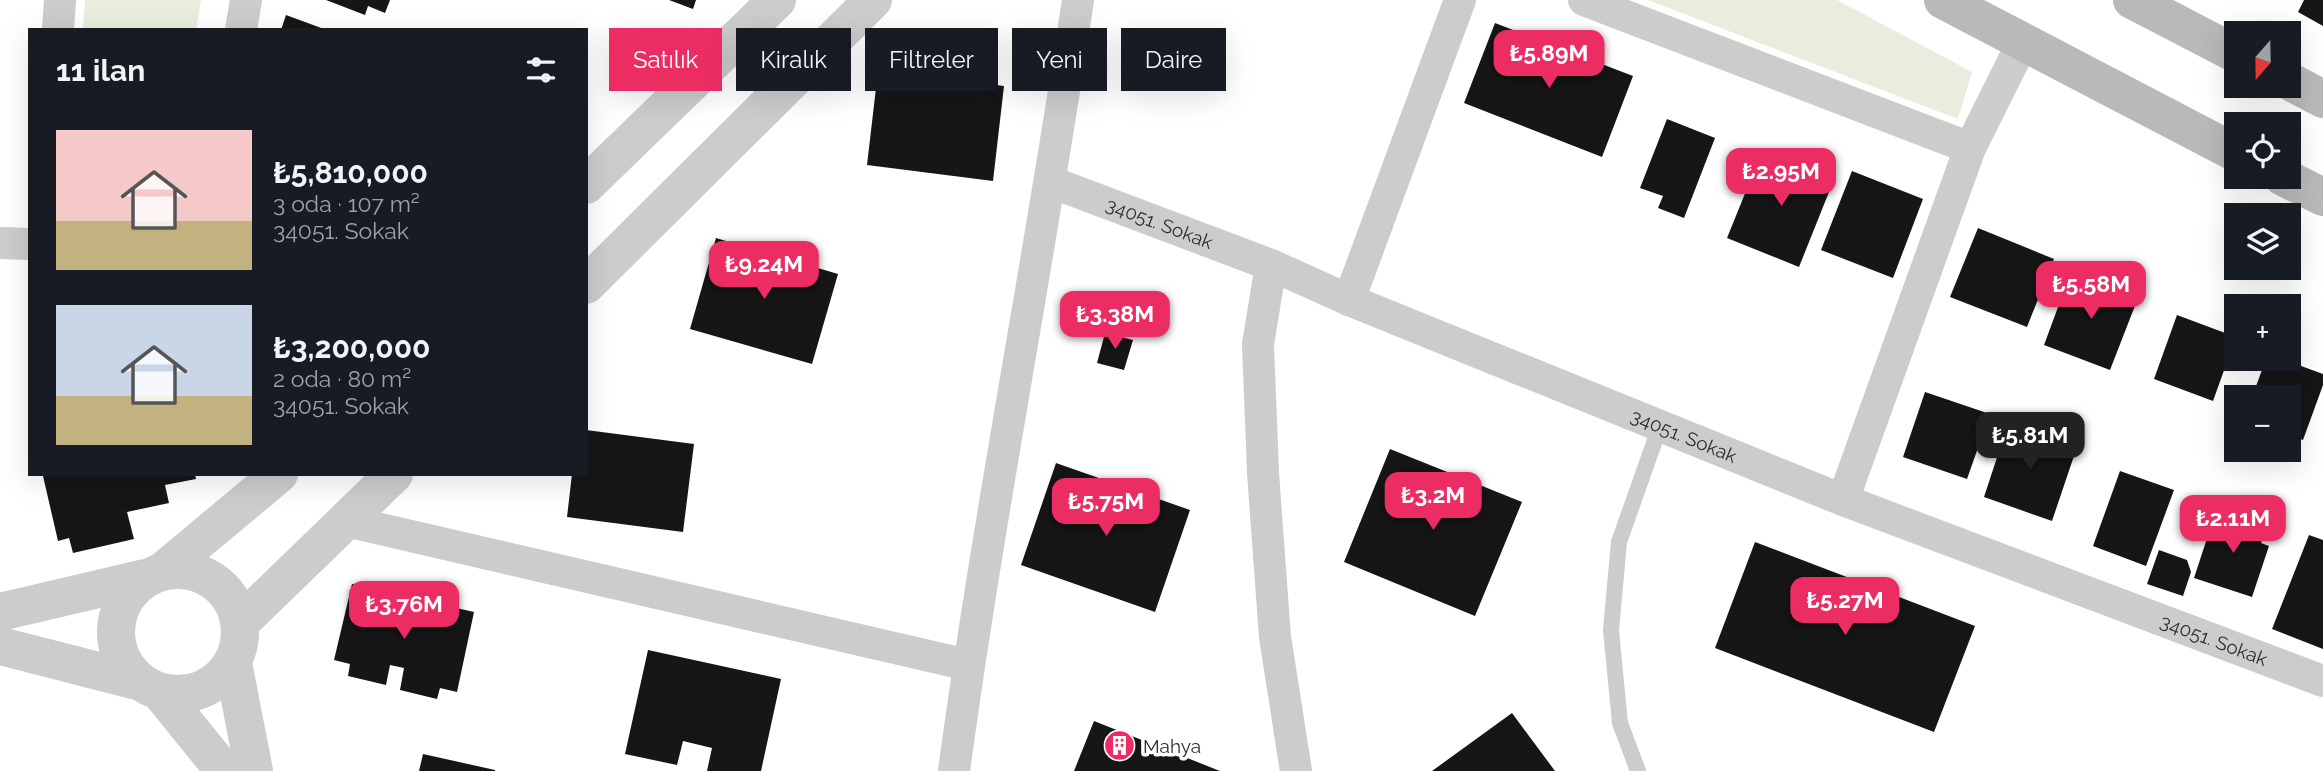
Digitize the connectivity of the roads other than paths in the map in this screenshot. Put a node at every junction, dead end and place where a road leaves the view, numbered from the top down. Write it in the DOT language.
graph roads {
  1 [pos="61,0"];
  2 [pos="246,0"];
  3 [pos="778,0"];
  4 [pos="873,0"];
  5 [pos="1078,0"];
  6 [pos="1460,0"];
  7 [pos="1584,0"];
  8 [pos="1943,0"];
  9 [pos="2132,0"];
  10 [pos="58,28"];
  11 [pos="241,28"];
  12 [pos="2022,44"];
  13 [pos="2224,48"];
  14 [pos="2301,87"];
  15 [pos="2323,99"];
  16 [pos="2224,147"];
  17 [pos="1970,148"];
  18 [pos="1051,182"];
  19 [pos="588,183"];
  20 [pos="2301,186"];
  21 [pos="2323,197"];
  22 [pos="0,243"];
  23 [pos="28,244"];
  24 [pos="1271,265"];
  25 [pos="588,283"];
  26 [pos="1349,300"];
  27 [pos="1660,426"];
  28 [pos="277,476"];
  29 [pos="392,476"];
  30 [pos="1843,499"];
  31 [pos="346,521"];
  32 [pos="155,574"];
  33 [pos="0,612"];
  34 [pos="240,623"];
  35 [pos="0,646"];
  36 [pos="233,663"];
  37 [pos="968,665"];
  38 [pos="2323,681"];
  39 [pos="150,687"];
  40 [pos="224,771"];
  41 [pos="254,771"];
  42 [pos="954,771"];
  43 [pos="1296,771"];
  44 [pos="1638,771"];
  1 -- 10 [label="street"];
  2 -- 11 [label="street"];
  3 -- 19 [label="street"];
  4 -- 25 [label="street"];
  5 -- 18 [label="street"];
  6 -- 26 [label="street"];
  7 -- 17 [label="street"];
  8 -- 12 [label="main road"];
  9 -- 13 [label="main road"];
  12 -- 16 [label="main road"];
  12 -- 17 [label="street"];
  14 -- 15 [label="main road"];
  17 -- 30 [label="street"];
  18 -- 24 [label="street, 34051. Sokak"];
  18 -- 37 [label="street"];
  20 -- 21 [label="main road"];
  22 -- 23 [label="street"];
  24 -- 26 [label="street, 34051. Sokak"];
  24 -- 43 [label="street"];
  26 -- 27 [label="street, 34051. Sokak"];
  27 -- 30 [label="street, 34051. Sokak"];
  27 -- 44 [label="lane"];
  28 -- 32 [label="street"];
  29 -- 31 [label="street"];
  30 -- 38 [label="street, 34051. Sokak"];
  31 -- 34 [label="street"];
  31 -- 37 [label="street"];
  32 -- 33 [label="street"];
  32 -- 34 [label="street"];
  32 -- 39 [label="street"];
  34 -- 36 [label="street"];
  35 -- 39 [label="street"];
  36 -- 39 [label="street"];
  36 -- 41 [label="street"];
  37 -- 42 [label="street"];
  39 -- 40 [label="street"];
}
